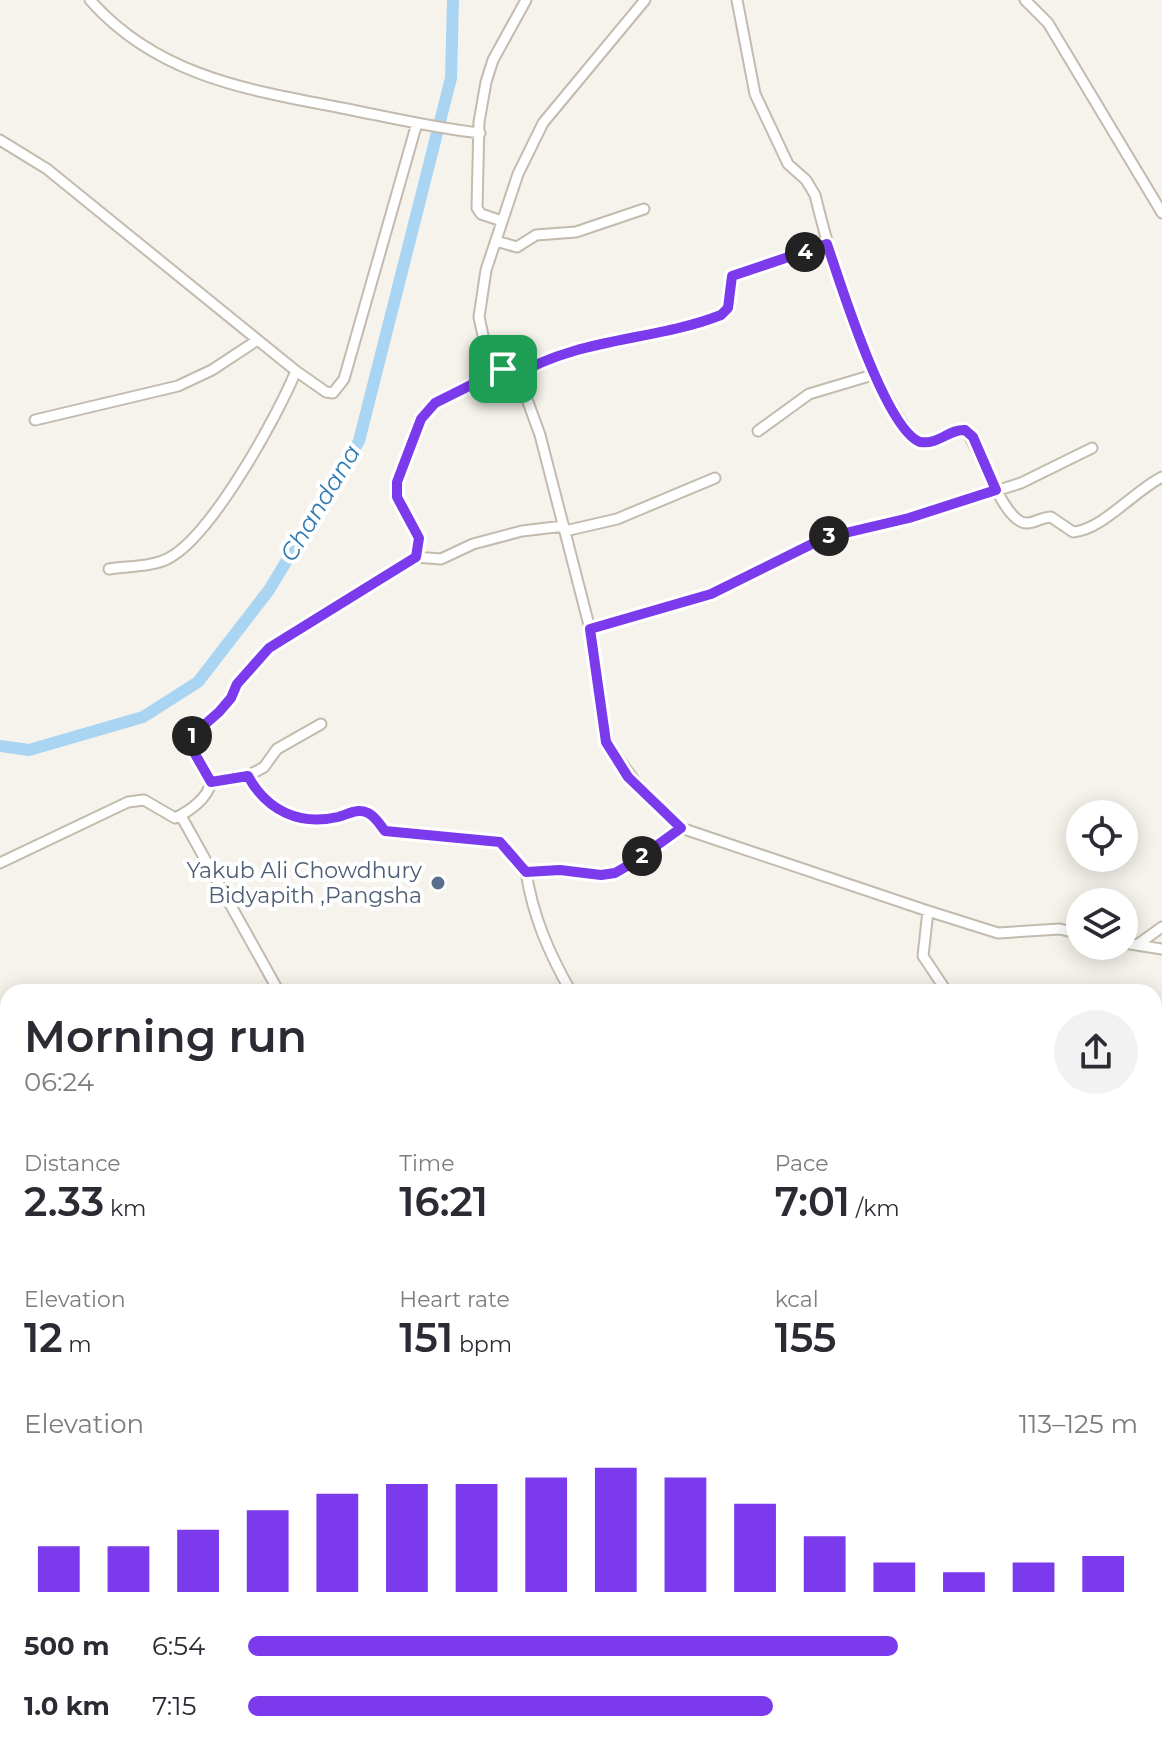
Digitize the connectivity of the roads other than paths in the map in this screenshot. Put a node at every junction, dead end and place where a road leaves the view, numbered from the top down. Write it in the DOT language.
graph roads {
  1 [pos="90,0"];
  2 [pos="526,0"];
  3 [pos="645,0"];
  4 [pos="737,0"];
  5 [pos="1025,0"];
  6 [pos="417,123"];
  7 [pos="480,133"];
  8 [pos="0,140"];
  9 [pos="644,209"];
  10 [pos="1162,213"];
  11 [pos="502,221"];
  12 [pos="496,241"];
  13 [pos="827,244"];
  14 [pos="256,341"];
  15 [pos="503,369"];
  16 [pos="296,371"];
  17 [pos="876,374"];
  18 [pos="515,376"];
  19 [pos="35,420"];
  20 [pos="758,431"];
  21 [pos="1092,448"];
  22 [pos="1162,477"];
  23 [pos="715,478"];
  24 [pos="996,490"];
  25 [pos="564,528"];
  26 [pos="416,557"];
  27 [pos="109,569"];
  28 [pos="590,629"];
  29 [pos="321,724"];
  30 [pos="248,776"];
  31 [pos="211,782"];
  32 [pos="181,816"];
  33 [pos="681,828"];
  34 [pos="0,863"];
  35 [pos="526,872"];
  36 [pos="928,911"];
  37 [pos="1162,927"];
  38 [pos="1066,930"];
  39 [pos="1138,944"];
  40 [pos="1138,945"];
  41 [pos="1162,949"];
  42 [pos="275,984"];
  43 [pos="566,984"];
  44 [pos="942,984"];
  1 -- 6 [label="street"];
  2 -- 7 [label="street"];
  3 -- 11 [label="street"];
  4 -- 13 [label="street"];
  5 -- 10 [label="street"];
  6 -- 7 [label="street"];
  6 -- 16 [label="street"];
  7 -- 11 [label="street"];
  8 -- 14 [label="street"];
  9 -- 12 [label="street"];
  11 -- 12 [label="street"];
  12 -- 15 [label="street"];
  13 -- 17 [label="street"];
  13 -- 18 [label="street"];
  14 -- 16 [label="street"];
  14 -- 19 [label="street"];
  15 -- 18 [label="street"];
  15 -- 26 [label="street"];
  16 -- 27 [label="street"];
  17 -- 20 [label="street"];
  17 -- 24 [label="street"];
  18 -- 25 [label="street"];
  21 -- 24 [label="street"];
  22 -- 24 [label="street"];
  23 -- 25 [label="street"];
  24 -- 28 [label="street"];
  25 -- 26 [label="street"];
  25 -- 28 [label="street"];
  26 -- 31 [label="street"];
  28 -- 33 [label="street"];
  29 -- 30 [label="street"];
  30 -- 31 [label="street"];
  30 -- 35 [label="street"];
  31 -- 32 [label="street"];
  32 -- 34 [label="street"];
  32 -- 42 [label="street"];
  33 -- 35 [label="street"];
  33 -- 36 [label="street"];
  35 -- 43 [label="street"];
  36 -- 38 [label="street"];
  36 -- 44 [label="street"];
  37 -- 39 [label="street"];
  40 -- 41 [label="street"];
}
